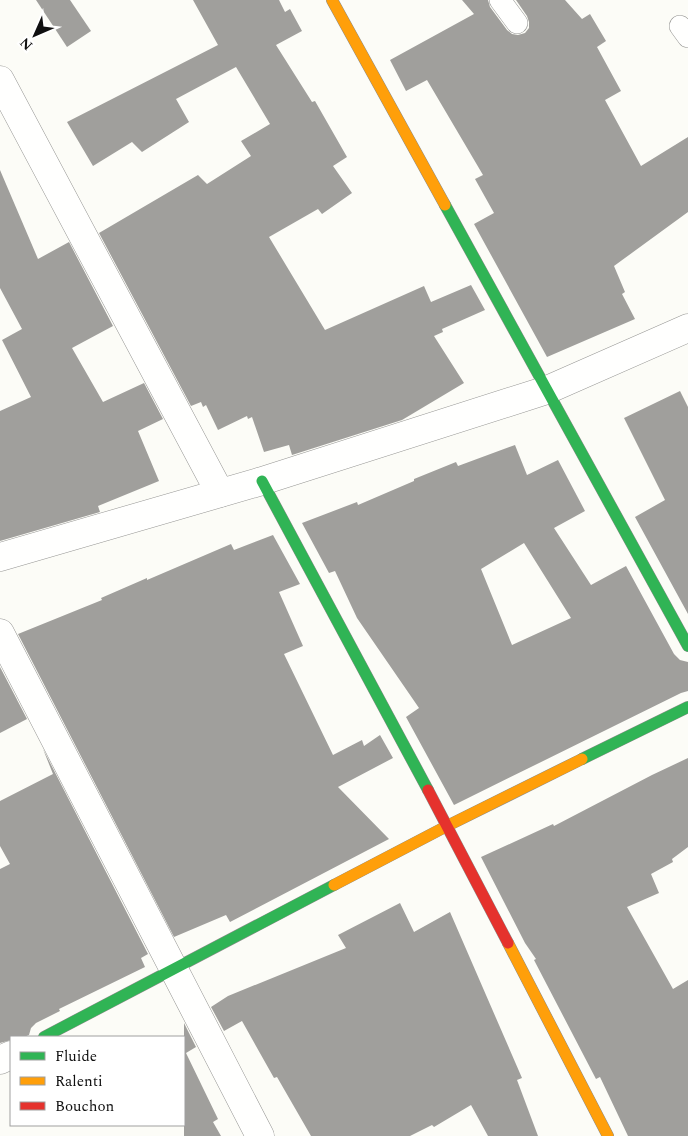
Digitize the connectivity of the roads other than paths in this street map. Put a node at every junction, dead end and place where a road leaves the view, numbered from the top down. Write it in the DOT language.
graph roads {
  1 [pos="332,0"];
  2 [pos="500,0"];
  3 [pos="517,23"];
  4 [pos="0,80"];
  5 [pos="688,328"];
  6 [pos="547,390"];
  7 [pos="262,481"];
  8 [pos="220,493"];
  9 [pos="0,557"];
  10 [pos="0,633"];
  11 [pos="688,646"];
  12 [pos="688,707"];
  13 [pos="447,826"];
  14 [pos="174,970"];
  15 [pos="46,1036"];
  16 [pos="260,1136"];
  17 [pos="608,1136"];
  1 -- 6 [label="street"];
  2 -- 3 [label="lane"];
  4 -- 8 [label="street"];
  5 -- 6 [label="street"];
  6 -- 7 [label="street"];
  6 -- 11 [label="street"];
  7 -- 8 [label="street"];
  7 -- 13 [label="street"];
  8 -- 9 [label="street"];
  10 -- 14 [label="street"];
  12 -- 13 [label="street"];
  13 -- 14 [label="street"];
  13 -- 17 [label="street"];
  14 -- 15 [label="street"];
  14 -- 16 [label="street"];
}
